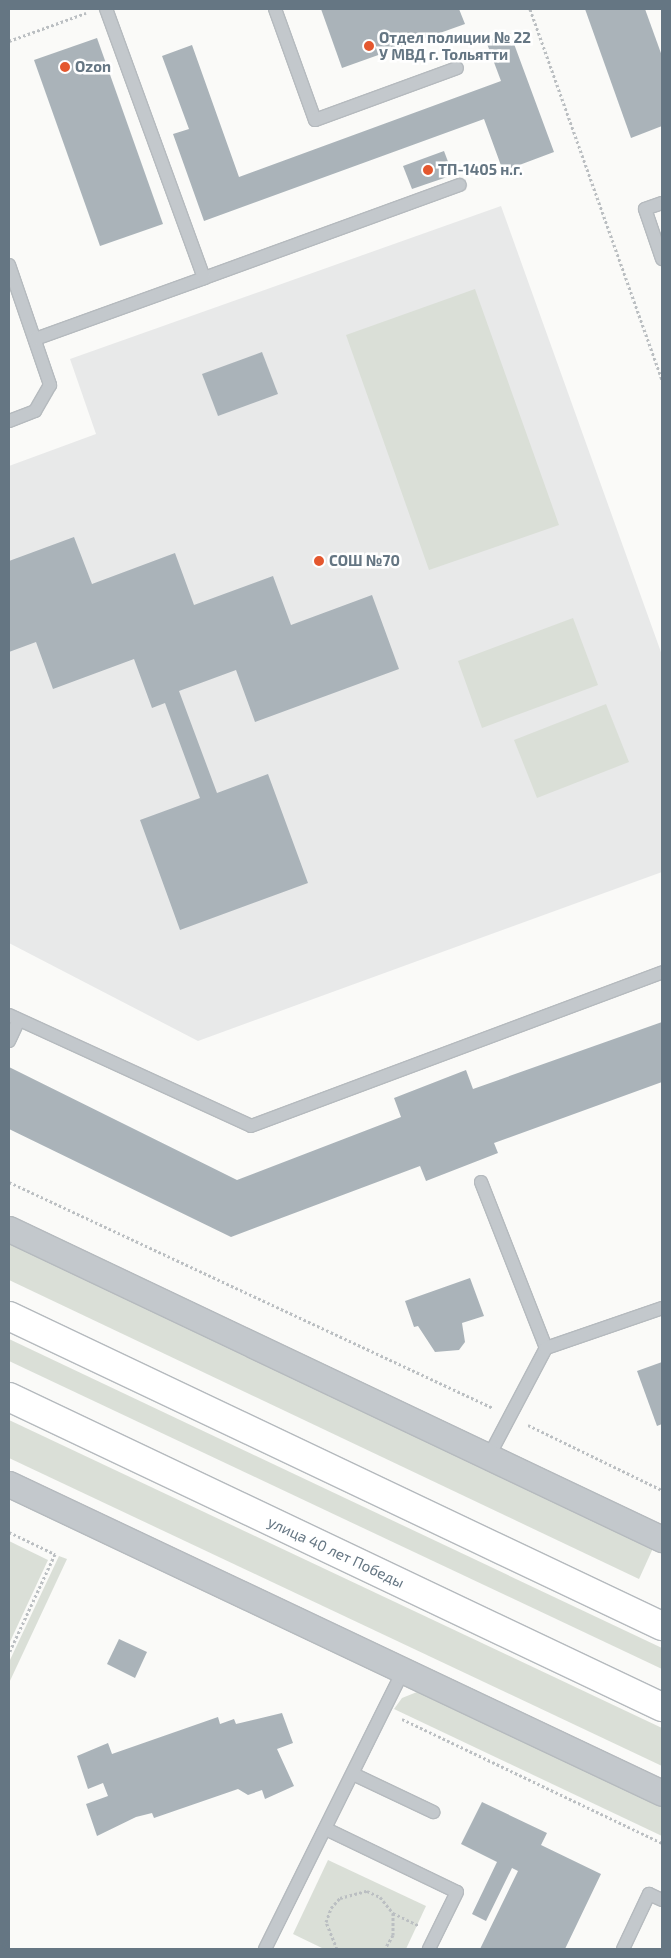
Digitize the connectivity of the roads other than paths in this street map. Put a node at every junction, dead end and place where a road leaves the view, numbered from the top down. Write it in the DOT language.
graph roads {
  1 [pos="106,9"];
  2 [pos="275,9"];
  3 [pos="457,68"];
  4 [pos="460,185"];
  5 [pos="662,203"];
  6 [pos="662,258"];
  7 [pos="9,265"];
  8 [pos="204,278"];
  9 [pos="35,339"];
  10 [pos="9,421"];
  11 [pos="662,972"];
  12 [pos="14,1017"];
  13 [pos="9,1041"];
  14 [pos="481,1182"];
  15 [pos="9,1229"];
  16 [pos="662,1308"];
  17 [pos="9,1316"];
  18 [pos="546,1348"];
  19 [pos="9,1397"];
  20 [pos="489,1456"];
  21 [pos="15,1493"];
  22 [pos="662,1539"];
  23 [pos="662,1626"];
  24 [pos="403,1671"];
  25 [pos="662,1707"];
  26 [pos="353,1774"];
  27 [pos="662,1793"];
  28 [pos="433,1812"];
  29 [pos="326,1829"];
  30 [pos="662,1900"];
  31 [pos="265,1949"];
  32 [pos="429,1949"];
  33 [pos="623,1949"];
  1 -- 8 [label="lane"];
  2 -- 3 [label="lane"];
  4 -- 8 [label="lane"];
  5 -- 6 [label="lane"];
  7 -- 9 [label="lane"];
  8 -- 9 [label="lane"];
  9 -- 10 [label="lane"];
  11 -- 12 [label="lane"];
  12 -- 13 [label="lane"];
  14 -- 18 [label="lane"];
  15 -- 20 [label="street"];
  16 -- 18 [label="lane"];
  17 -- 23 [label="main road"];
  18 -- 20 [label="lane"];
  19 -- 25 [label="main road, улица 40 лет Победы"];
  20 -- 22 [label="street"];
  21 -- 24 [label="street"];
  24 -- 26 [label="lane"];
  24 -- 27 [label="street"];
  26 -- 28 [label="lane"];
  26 -- 29 [label="lane"];
  29 -- 31 [label="lane"];
  29 -- 32 [label="lane"];
  30 -- 33 [label="lane"];
}
